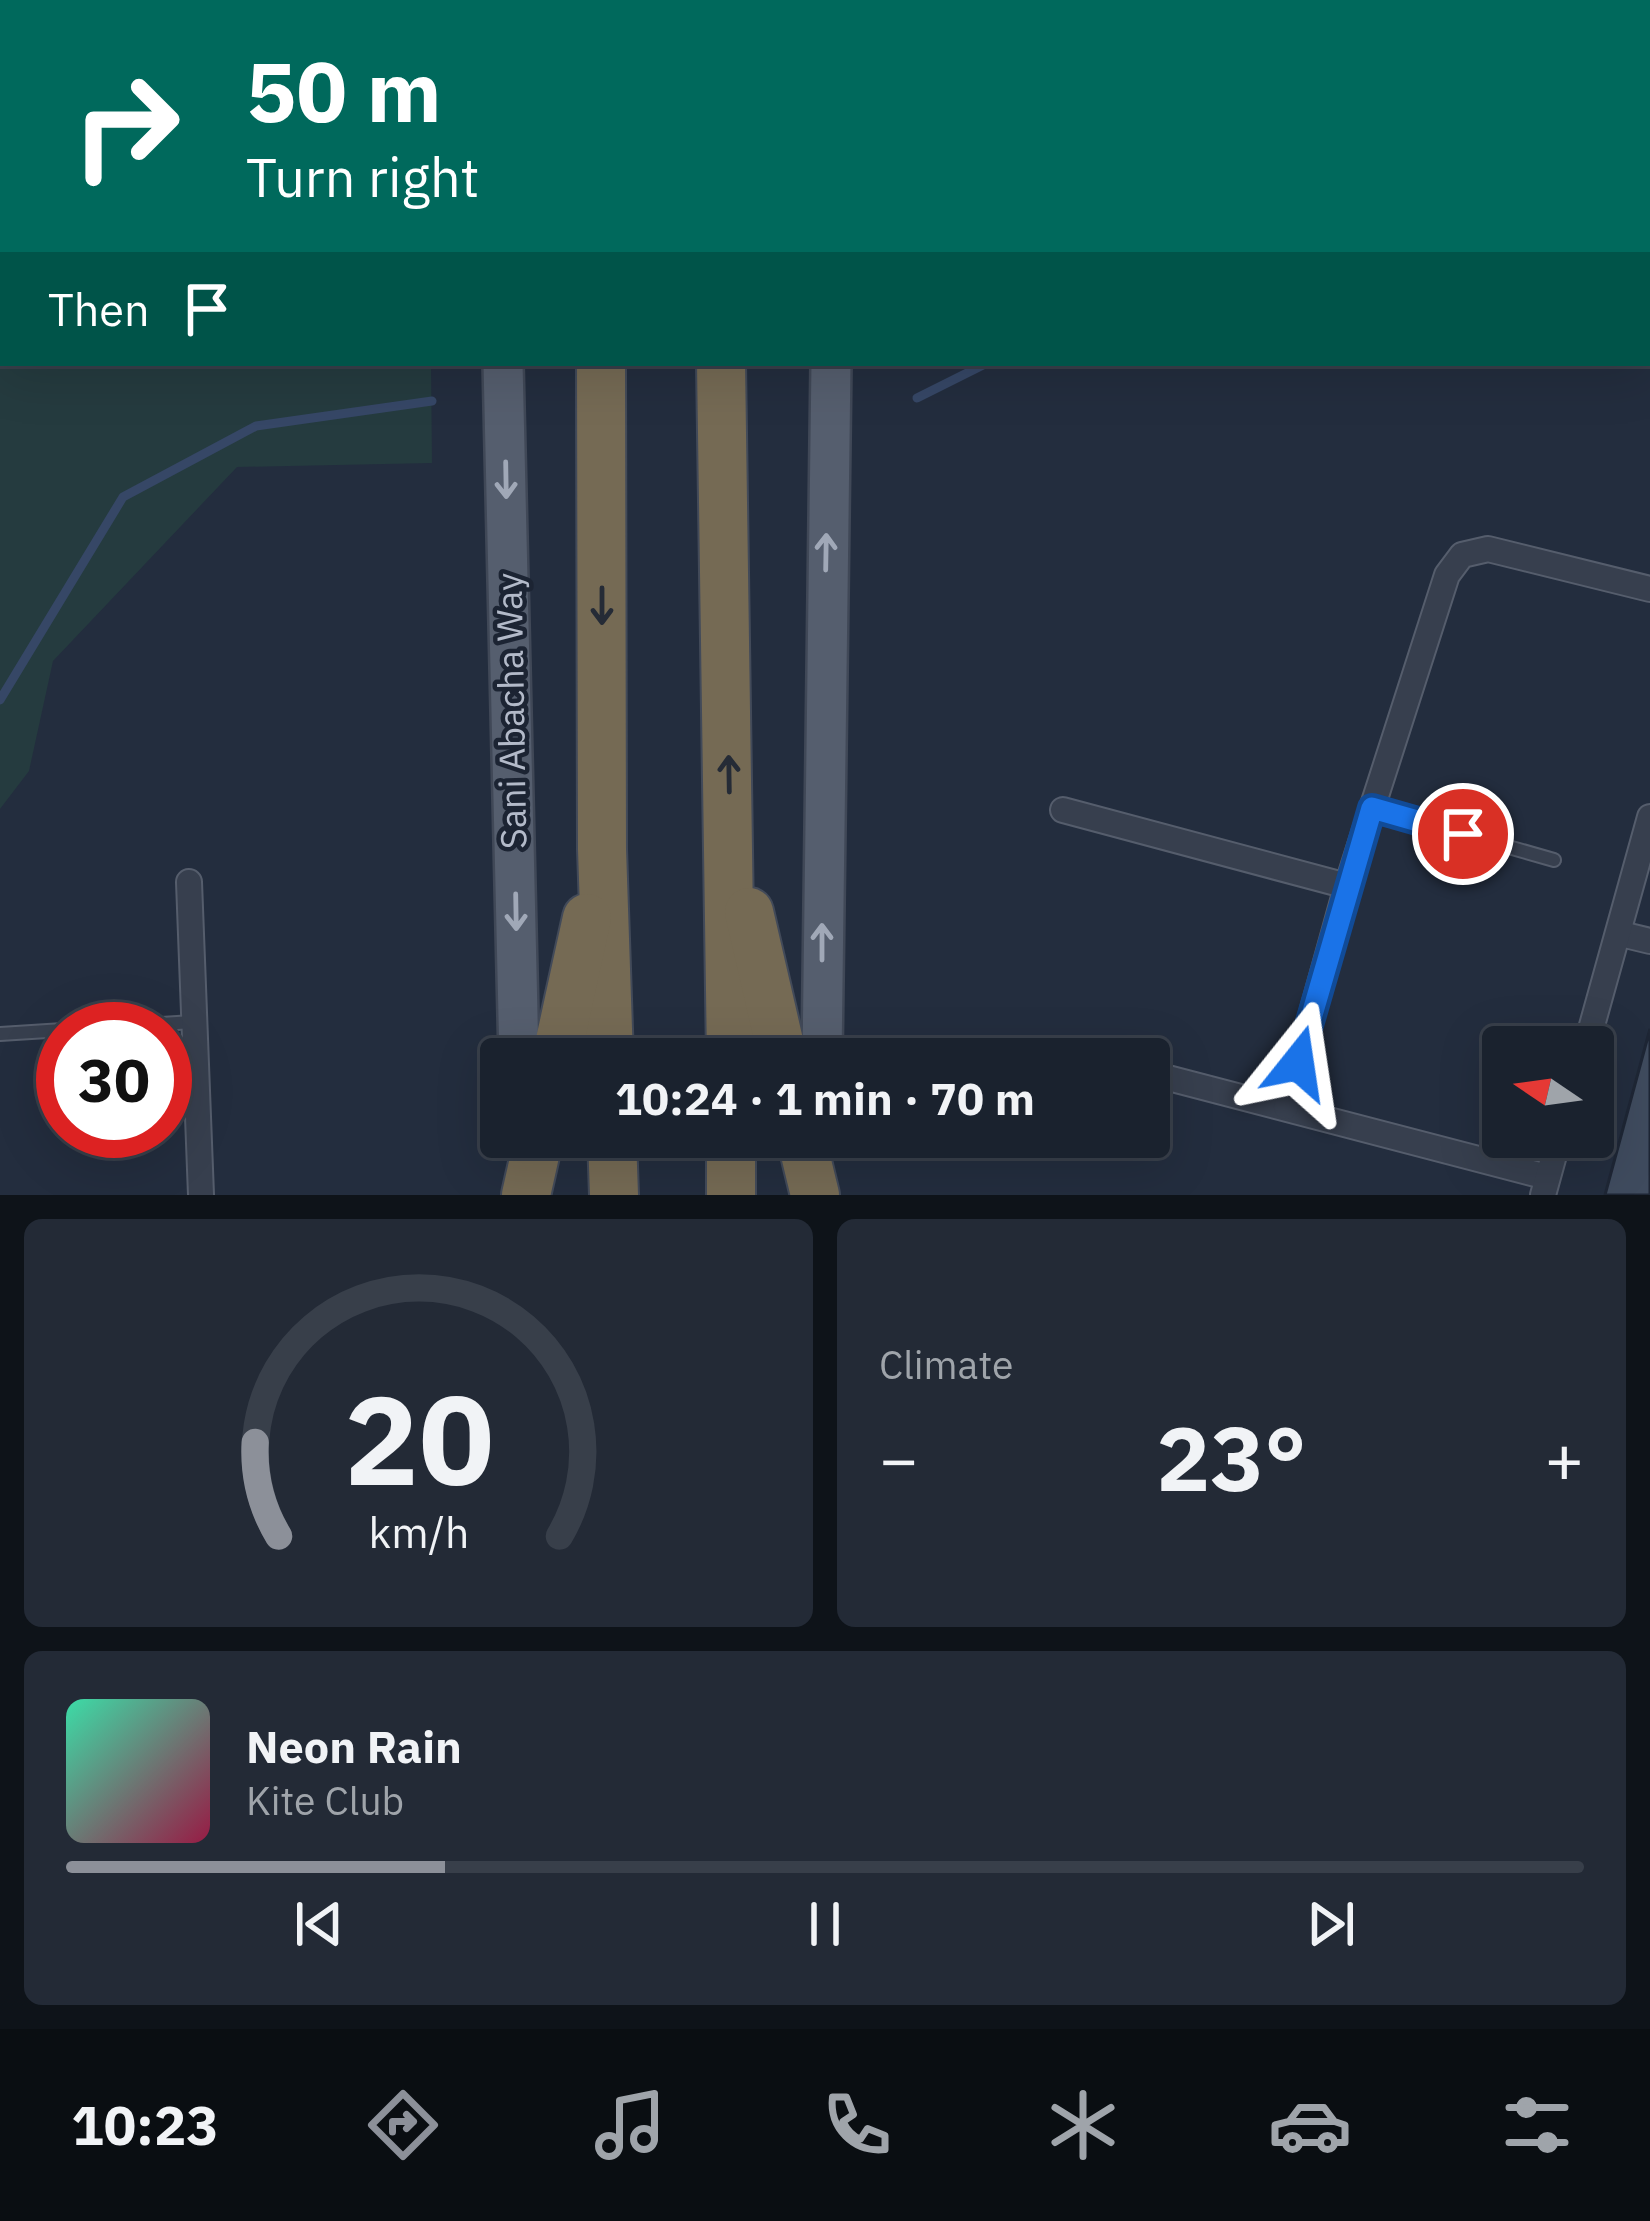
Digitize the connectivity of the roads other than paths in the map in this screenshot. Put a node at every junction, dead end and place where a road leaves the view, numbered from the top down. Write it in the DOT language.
graph roads {
  1 [pos="503,366"];
  2 [pos="601,366"];
  3 [pos="721,366"];
  4 [pos="831,366"];
  5 [pos="1650,589"];
  6 [pos="1372,808"];
  7 [pos="1063,810"];
  8 [pos="1650,817"];
  9 [pos="730,832"];
  10 [pos="602,849"];
  11 [pos="1554,860"];
  12 [pos="189,882"];
  13 [pos="1347,886"];
  14 [pos="1621,934"];
  15 [pos="1650,941"];
  16 [pos="194,1022"];
  17 [pos="1593,1026"];
  18 [pos="36,1032"];
  19 [pos="0,1034"];
  20 [pos="519,1038"];
  21 [pos="561,1038"];
  22 [pos="608,1038"];
  23 [pos="730,1038"];
  24 [pos="778,1038"];
  25 [pos="822,1038"];
  26 [pos="1170,1078"];
  27 [pos="1286,1107"];
  28 [pos="522,1158"];
  29 [pos="534,1158"];
  30 [pos="613,1158"];
  31 [pos="730,1158"];
  32 [pos="807,1158"];
  33 [pos="820,1158"];
  34 [pos="1545,1186"];
  35 [pos="201,1195"];
  36 [pos="524,1195"];
  37 [pos="614,1195"];
  38 [pos="730,1195"];
  39 [pos="818,1195"];
  1 -- 20 [label="main road, Sani Abacha Way, one-way"];
  2 -- 10 [label="highway, one-way"];
  9 -- 3 [label="highway, one-way"];
  25 -- 4 [label="main road, one-way"];
  5 -- 6 [label="street"];
  6 -- 11 [label="lane"];
  6 -- 13 [label="street"];
  7 -- 13 [label="street"];
  8 -- 14 [label="street"];
  9 -- 23 [label="highway"];
  9 -- 24 [label="highway"];
  10 -- 21 [label="highway"];
  10 -- 22 [label="highway"];
  12 -- 16 [label="street"];
  13 -- 27 [label="street"];
  14 -- 15 [label="street"];
  14 -- 17 [label="street"];
  16 -- 35 [label="street"];
  18 -- 19 [label="lane"];
  26 -- 27 [label="street"];
  27 -- 34 [label="street"];
  28 -- 36 [label="main road"];
  29 -- 36 [label="highway"];
  30 -- 37 [label="highway"];
  31 -- 38 [label="highway"];
  32 -- 39 [label="highway"];
  33 -- 39 [label="main road"];
}
